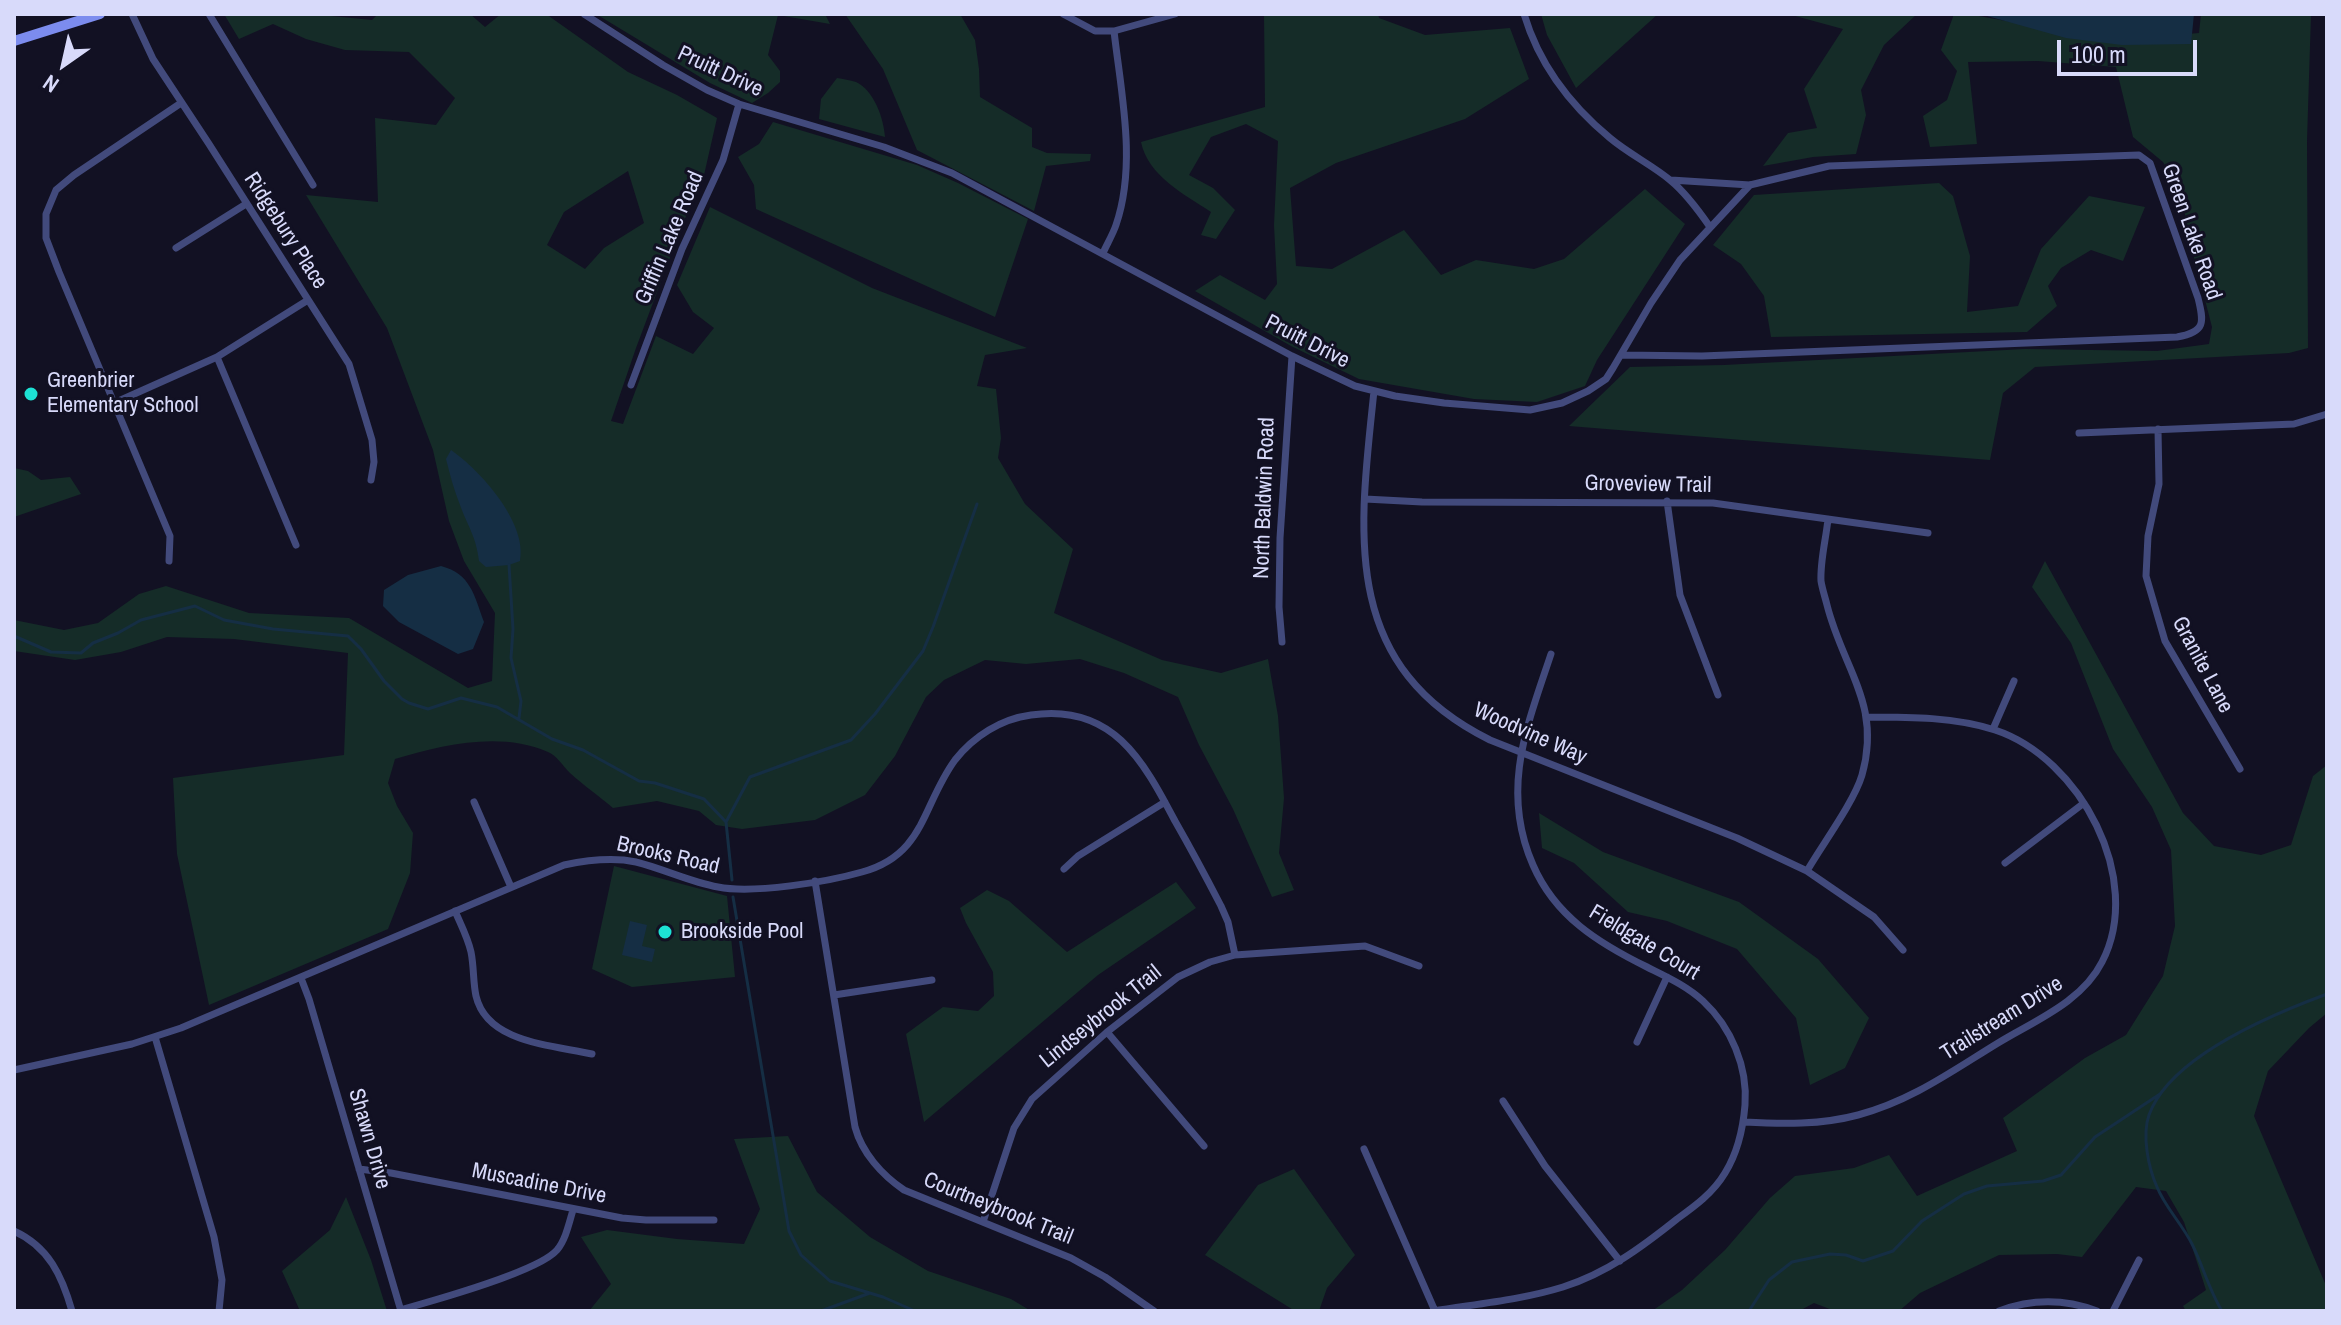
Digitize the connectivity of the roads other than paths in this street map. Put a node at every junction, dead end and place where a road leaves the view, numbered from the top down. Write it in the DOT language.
graph roads {
  1 [pos="100,14"];
  2 [pos="132,14"];
  3 [pos="209,14"];
  4 [pos="584,14"];
  5 [pos="1063,14"];
  6 [pos="1175,14"];
  7 [pos="1524,14"];
  8 [pos="1114,31"];
  9 [pos="14,41"];
  10 [pos="181,103"];
  11 [pos="739,104"];
  12 [pos="1671,180"];
  13 [pos="313,185"];
  14 [pos="1750,185"];
  15 [pos="246,204"];
  16 [pos="1710,227"];
  17 [pos="176,248"];
  18 [pos="1103,253"];
  19 [pos="308,300"];
  20 [pos="1622,355"];
  21 [pos="1292,356"];
  22 [pos="217,357"];
  23 [pos="631,385"];
  24 [pos="1374,391"];
  25 [pos="114,403"];
  26 [pos="2327,414"];
  27 [pos="2158,429"];
  28 [pos="2079,433"];
  29 [pos="371,480"];
  30 [pos="1365,499"];
  31 [pos="1667,501"];
  32 [pos="1828,519"];
  33 [pos="1928,533"];
  34 [pos="296,545"];
  35 [pos="169,561"];
  36 [pos="1282,642"];
  37 [pos="1551,654"];
  38 [pos="2014,681"];
  39 [pos="1718,695"];
  40 [pos="1868,717"];
  41 [pos="1993,729"];
  42 [pos="1521,752"];
  43 [pos="2240,769"];
  44 [pos="474,802"];
  45 [pos="1165,802"];
  46 [pos="2084,803"];
  47 [pos="2005,863"];
  48 [pos="1064,869"];
  49 [pos="1807,871"];
  50 [pos="815,881"];
  51 [pos="511,887"];
  52 [pos="455,911"];
  53 [pos="1903,950"];
  54 [pos="1235,955"];
  55 [pos="1419,966"];
  56 [pos="1667,977"];
  57 [pos="301,978"];
  58 [pos="932,980"];
  59 [pos="834,995"];
  60 [pos="1107,1032"];
  61 [pos="155,1037"];
  62 [pos="1637,1042"];
  63 [pos="592,1054"];
  64 [pos="14,1070"];
  65 [pos="1503,1101"];
  66 [pos="1744,1122"];
  67 [pos="1204,1146"];
  68 [pos="1364,1149"];
  69 [pos="359,1169"];
  70 [pos="573,1210"];
  71 [pos="714,1220"];
  72 [pos="983,1222"];
  73 [pos="14,1231"];
  74 [pos="2139,1260"];
  75 [pos="1620,1261"];
  76 [pos="72,1311"];
  77 [pos="219,1311"];
  78 [pos="400,1311"];
  79 [pos="1154,1311"];
  80 [pos="1434,1311"];
  81 [pos="1999,1311"];
  82 [pos="2097,1311"];
  83 [pos="2113,1311"];
  1 -- 9 [label="street"];
  2 -- 10 [label="street, Ridgebury Place"];
  3 -- 13 [label="street"];
  4 -- 11 [label="street, Pruitt Drive"];
  5 -- 8 [label="street"];
  6 -- 8 [label="street"];
  7 -- 12 [label="street"];
  8 -- 18 [label="street"];
  10 -- 15 [label="street, Ridgebury Place"];
  10 -- 25 [label="street"];
  11 -- 18 [label="street, Pruitt Drive"];
  11 -- 23 [label="street, Griffin Lake Road"];
  12 -- 14 [label="street, Green Lake Road"];
  12 -- 16 [label="street"];
  14 -- 16 [label="street"];
  14 -- 20 [label="street, Green Lake Road"];
  15 -- 17 [label="street"];
  15 -- 19 [label="street, Ridgebury Place"];
  16 -- 20 [label="street, Pruitt Drive"];
  18 -- 21 [label="street, Pruitt Drive"];
  19 -- 22 [label="street"];
  19 -- 29 [label="street, Ridgebury Place"];
  20 -- 24 [label="street, Pruitt Drive"];
  21 -- 24 [label="street, Pruitt Drive"];
  21 -- 36 [label="street, North Baldwin Road"];
  22 -- 25 [label="street"];
  22 -- 34 [label="street"];
  24 -- 30 [label="street, Woodvine Way"];
  25 -- 35 [label="street"];
  26 -- 27 [label="street"];
  27 -- 28 [label="street"];
  27 -- 43 [label="street, Granite Lane"];
  30 -- 31 [label="street, Groveview Trail"];
  30 -- 42 [label="street, Woodvine Way"];
  31 -- 32 [label="street, Groveview Trail"];
  31 -- 39 [label="street"];
  32 -- 33 [label="street, Groveview Trail"];
  32 -- 40 [label="street"];
  37 -- 42 [label="street, Fieldgate Court"];
  38 -- 41 [label="street"];
  40 -- 41 [label="street, Trailstream Drive"];
  40 -- 49 [label="street"];
  41 -- 46 [label="street, Trailstream Drive"];
  42 -- 49 [label="street, Woodvine Way"];
  42 -- 56 [label="street, Fieldgate Court"];
  44 -- 51 [label="street"];
  45 -- 48 [label="street"];
  45 -- 50 [label="street, Brooks Road"];
  45 -- 54 [label="street, Brooks Road"];
  46 -- 47 [label="street"];
  46 -- 66 [label="street, Trailstream Drive"];
  49 -- 53 [label="street, Woodvine Way"];
  50 -- 51 [label="street, Brooks Road"];
  50 -- 59 [label="street, Courtneybrook Trail"];
  51 -- 52 [label="street, Brooks Road"];
  52 -- 57 [label="street, Brooks Road"];
  52 -- 63 [label="street"];
  54 -- 55 [label="street, Lindseybrook Trail"];
  54 -- 60 [label="street, Lindseybrook Trail"];
  56 -- 62 [label="street"];
  56 -- 66 [label="street, Fieldgate Court"];
  57 -- 61 [label="street, Brooks Road"];
  57 -- 69 [label="street, Shawn Drive"];
  58 -- 59 [label="street"];
  59 -- 72 [label="street, Courtneybrook Trail"];
  60 -- 67 [label="street"];
  60 -- 72 [label="street, Lindseybrook Trail"];
  61 -- 64 [label="street, Brooks Road"];
  61 -- 77 [label="street"];
  65 -- 75 [label="street"];
  66 -- 75 [label="street, Fieldgate Court"];
  68 -- 80 [label="street"];
  69 -- 70 [label="street, Muscadine Drive"];
  69 -- 78 [label="street, Shawn Drive"];
  70 -- 71 [label="street, Muscadine Drive"];
  70 -- 78 [label="street"];
  72 -- 79 [label="street, Courtneybrook Trail"];
  73 -- 76 [label="street"];
  74 -- 83 [label="street"];
  75 -- 80 [label="street, Fieldgate Court"];
  81 -- 82 [label="street"];
}
